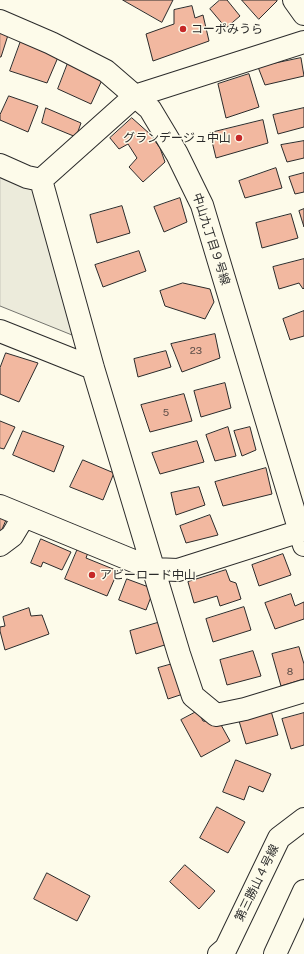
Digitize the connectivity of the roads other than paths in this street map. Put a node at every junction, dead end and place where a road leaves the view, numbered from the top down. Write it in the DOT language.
graph roads {
  1 [pos="294,0"];
  2 [pos="304,14"];
  3 [pos="0,21"];
  4 [pos="304,42"];
  5 [pos="135,96"];
  6 [pos="0,164"];
  7 [pos="42,180"];
  8 [pos="0,331"];
  9 [pos="93,368"];
  10 [pos="0,506"];
  11 [pos="24,516"];
  12 [pos="303,536"];
  13 [pos="0,545"];
  14 [pos="153,569"];
  15 [pos="304,691"];
  16 [pos="304,819"];
  17 [pos="304,891"];
  18 [pos="219,954"];
  19 [pos="275,954"];
  1 -- 2 [label="street"];
  3 -- 5 [label="street, 中山九丁目９号線"];
  4 -- 5 [label="street"];
  5 -- 7 [label="street"];
  5 -- 12 [label="street, 中山九丁目９号線"];
  6 -- 7 [label="street"];
  7 -- 9 [label="street"];
  8 -- 9 [label="street"];
  9 -- 14 [label="street"];
  10 -- 11 [label="street"];
  11 -- 13 [label="street"];
  11 -- 14 [label="street"];
  12 -- 14 [label="street"];
  14 -- 15 [label="street"];
  16 -- 18 [label="street, 第三勝山４号線"];
  17 -- 19 [label="street"];
}
